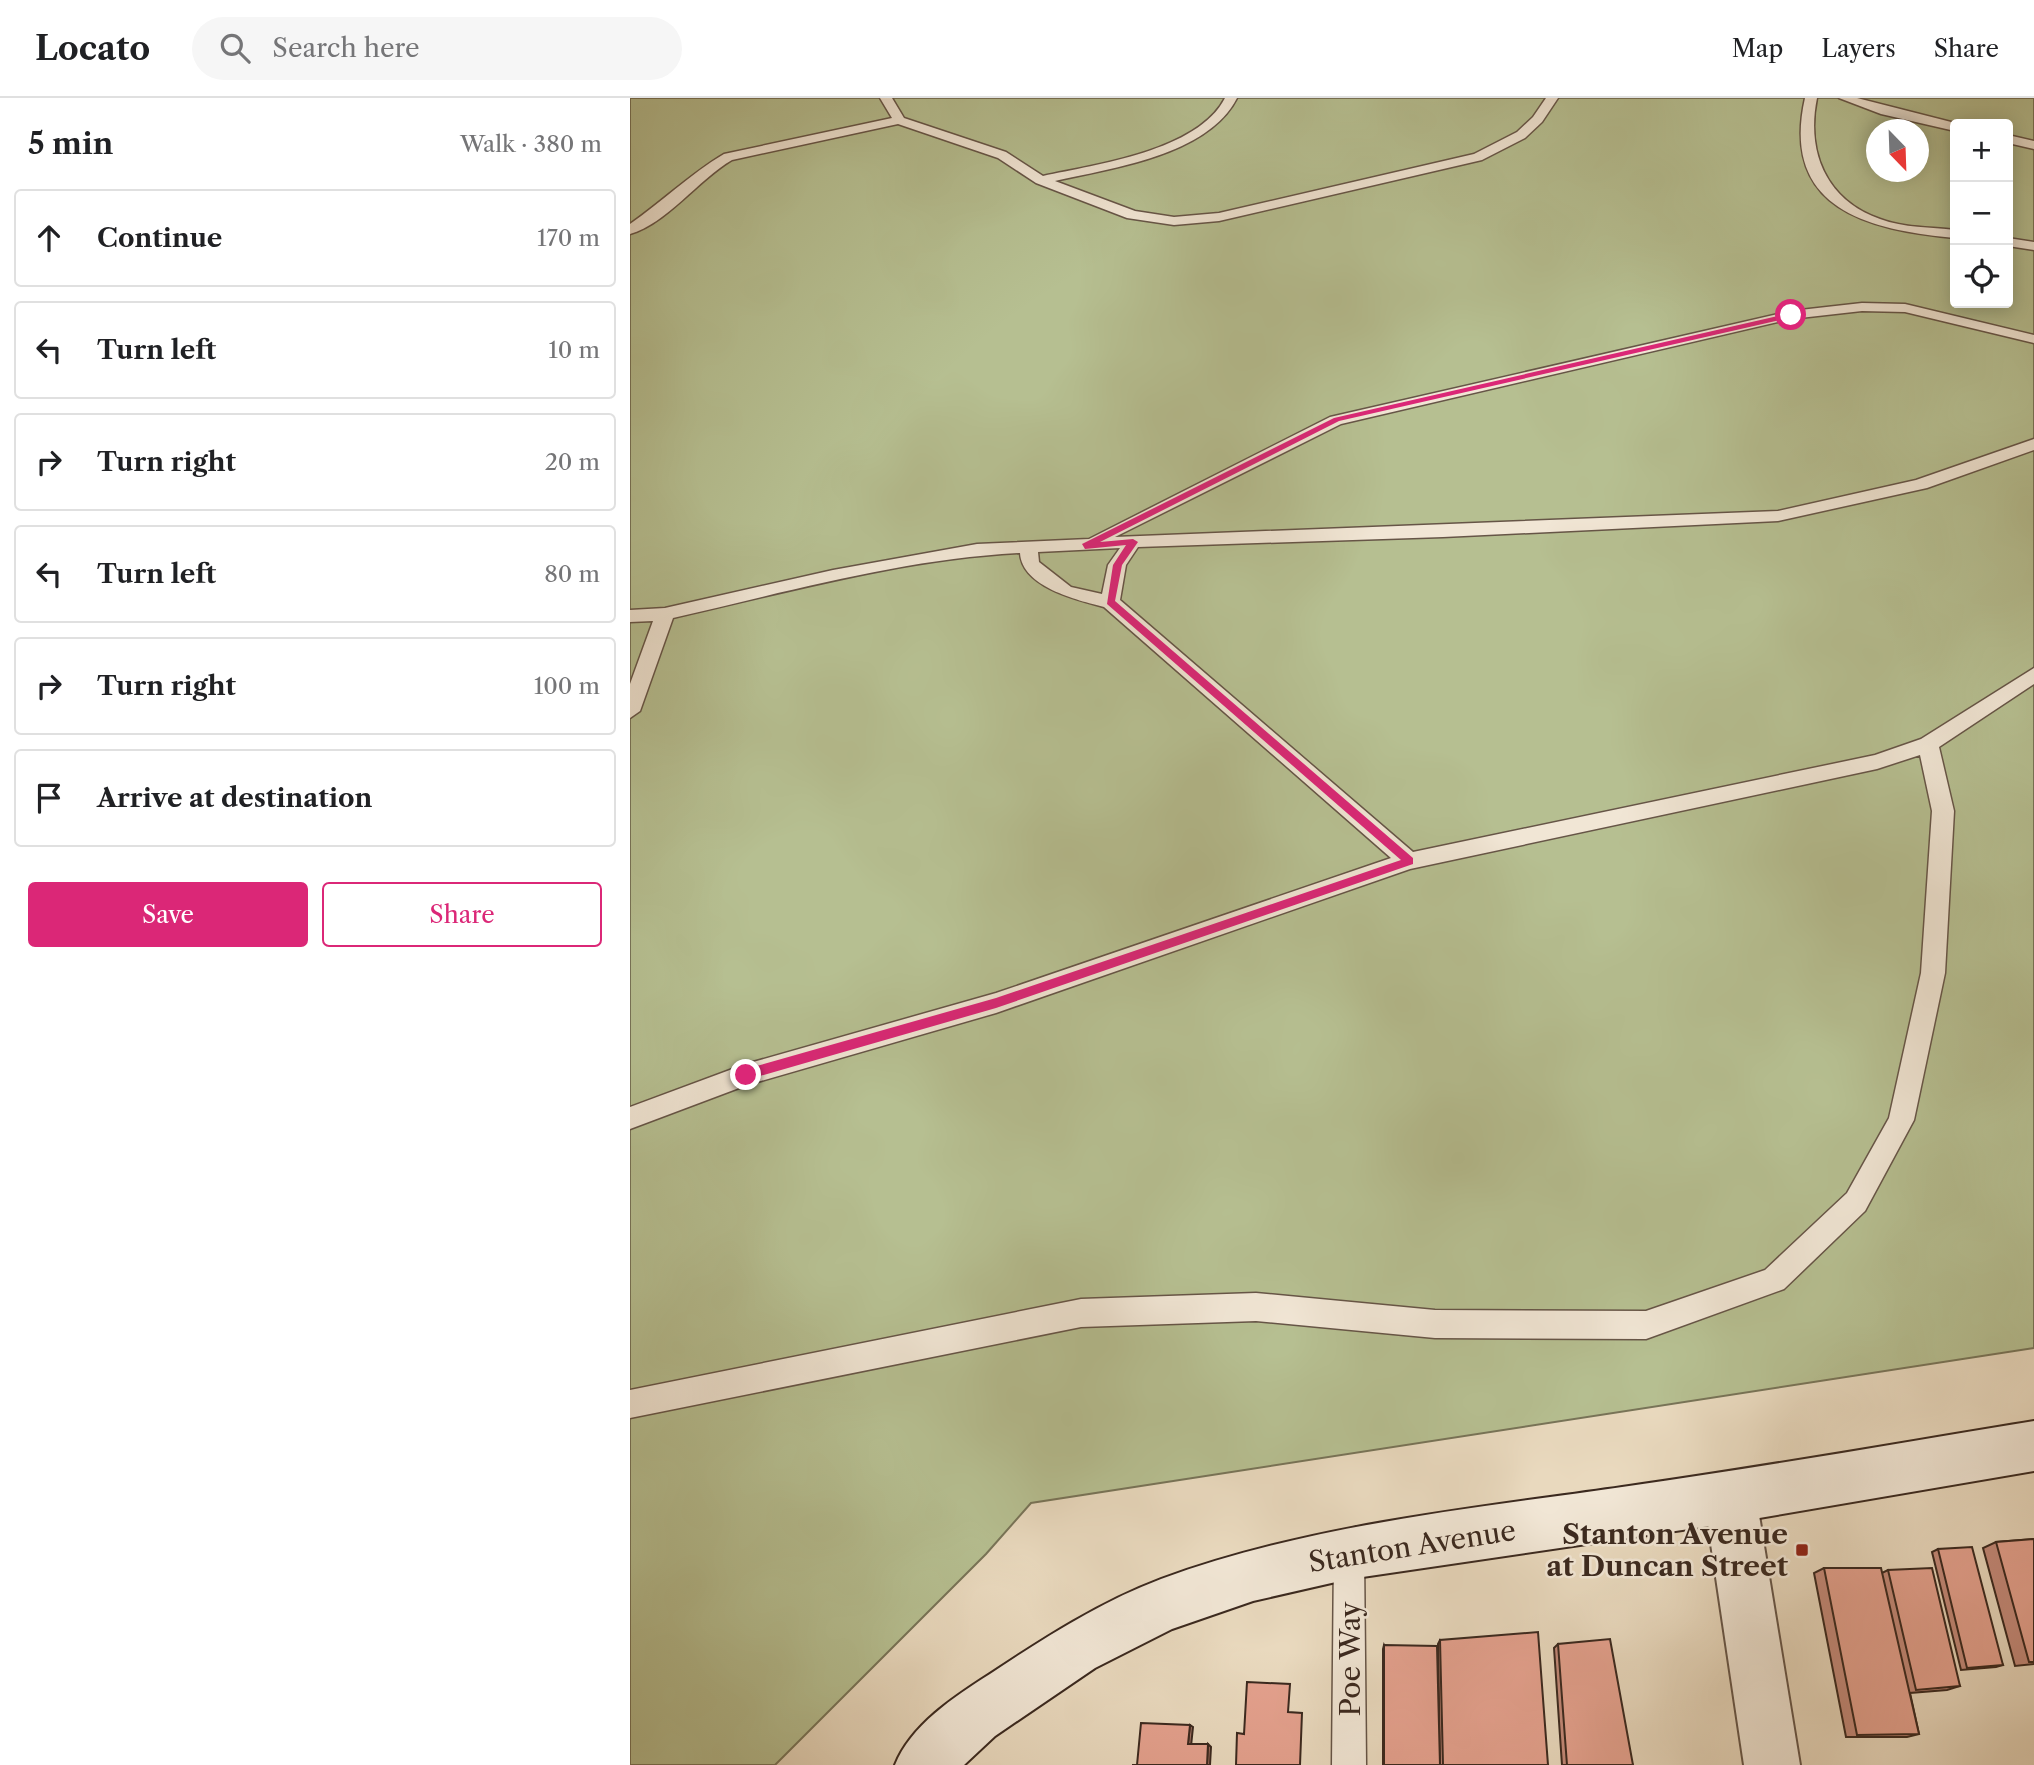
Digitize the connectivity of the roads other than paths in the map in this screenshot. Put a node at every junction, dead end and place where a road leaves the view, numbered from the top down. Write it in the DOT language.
graph roads {
  1 [pos="886,98"];
  2 [pos="1231,98"];
  3 [pos="1552,98"];
  4 [pos="1811,98"];
  5 [pos="1845,98"];
  6 [pos="900,120"];
  7 [pos="1950,126"];
  8 [pos="2013,140"];
  9 [pos="2034,145"];
  10 [pos="1041,180"];
  11 [pos="630,230"];
  12 [pos="1950,233"];
  13 [pos="2013,243"];
  14 [pos="2034,246"];
  15 [pos="2034,339"];
  16 [pos="2034,444"];
  17 [pos="1133,542"];
  18 [pos="1085,546"];
  19 [pos="1029,548"];
  20 [pos="1110,602"];
  21 [pos="665,614"];
  22 [pos="630,616"];
  23 [pos="2034,675"];
  24 [pos="630,711"];
  25 [pos="1928,744"];
  26 [pos="1409,861"];
  27 [pos="630,1118"];
  28 [pos="630,1404"];
  29 [pos="2034,1446"];
  30 [pos="1730,1497"];
  31 [pos="1349,1553"];
  32 [pos="923,1765"];
  33 [pos="1349,1765"];
  34 [pos="1772,1765"];
  1 -- 6 [label="lane"];
  2 -- 10 [label="lane"];
  3 -- 10 [label="lane"];
  4 -- 12 [label="lane"];
  5 -- 7 [label="lane"];
  6 -- 10 [label="lane"];
  6 -- 11 [label="lane"];
  8 -- 9 [label="lane"];
  13 -- 14 [label="lane"];
  15 -- 18 [label="lane"];
  16 -- 17 [label="lane"];
  17 -- 18 [label="lane"];
  17 -- 20 [label="lane"];
  18 -- 19 [label="lane"];
  19 -- 20 [label="lane"];
  19 -- 21 [label="lane"];
  20 -- 26 [label="lane"];
  21 -- 22 [label="lane"];
  21 -- 24 [label="lane"];
  23 -- 25 [label="lane"];
  25 -- 26 [label="lane"];
  25 -- 28 [label="lane"];
  26 -- 27 [label="lane"];
  29 -- 30 [label="street, Stanton Avenue"];
  30 -- 31 [label="street, Stanton Avenue"];
  30 -- 34 [label="street"];
  31 -- 32 [label="street, Stanton Avenue"];
  31 -- 33 [label="lane, Poe Way"];
}
